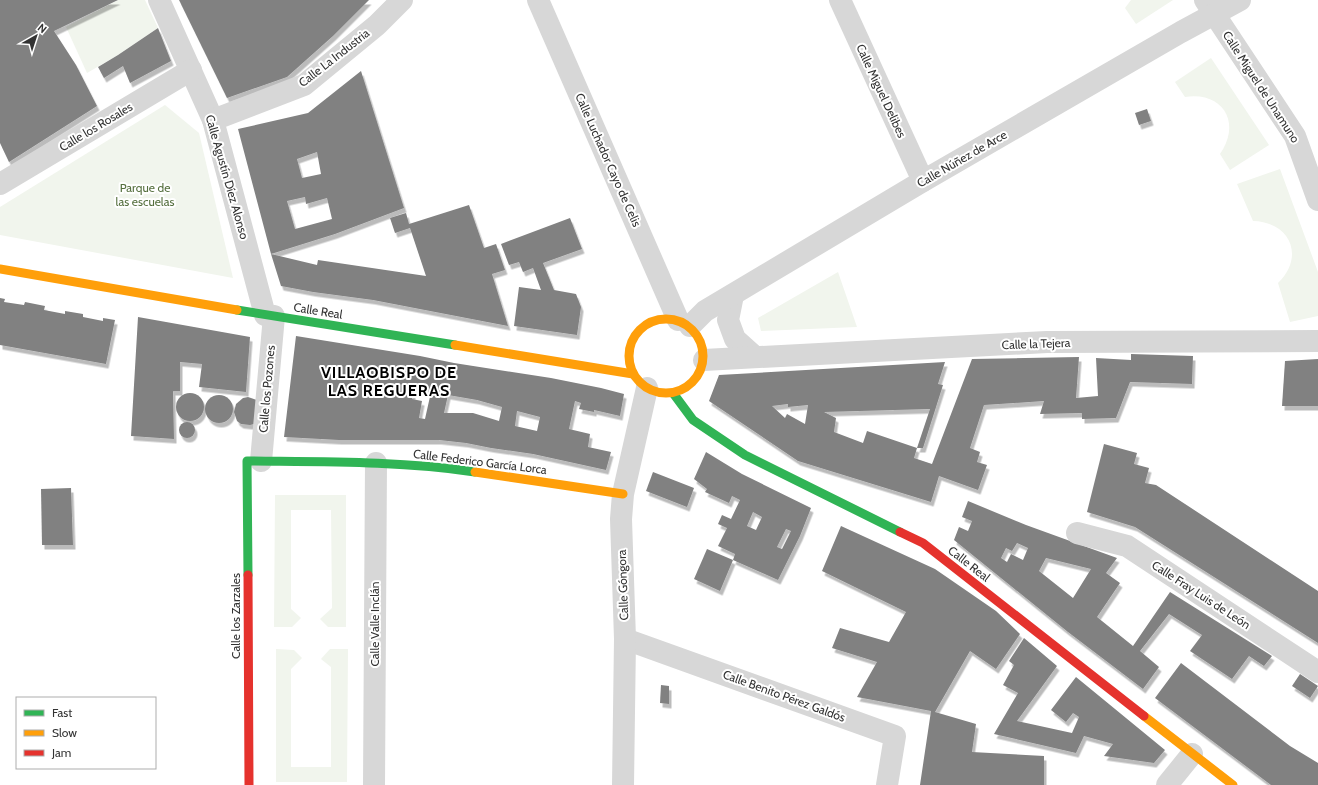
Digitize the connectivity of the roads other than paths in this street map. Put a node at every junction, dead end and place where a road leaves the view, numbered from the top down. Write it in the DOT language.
graph roads {
  1 [pos="159,0"];
  2 [pos="402,0"];
  3 [pos="538,0"];
  4 [pos="840,0"];
  5 [pos="1240,0"];
  6 [pos="1210,7"];
  7 [pos="191,70"];
  8 [pos="213,120"];
  9 [pos="923,181"];
  10 [pos="0,184"];
  11 [pos="1318,200"];
  12 [pos="0,269"];
  13 [pos="732,295"];
  14 [pos="269,315"];
  15 [pos="684,323"];
  16 [pos="1318,341"];
  17 [pos="755,357"];
  18 [pos="704,360"];
  19 [pos="640,381"];
  20 [pos="673,393"];
  21 [pos="262,461"];
  22 [pos="376,463"];
  23 [pos="623,494"];
  24 [pos="1077,533"];
  25 [pos="625,638"];
  26 [pos="1318,672"];
  27 [pos="1192,754"];
  28 [pos="249,785"];
  29 [pos="374,785"];
  30 [pos="624,785"];
  31 [pos="887,785"];
  32 [pos="1168,785"];
  33 [pos="1233,785"];
  1 -- 7 [label="street, Calle Agustín Díez Alonso"];
  2 -- 8 [label="street, Calle La Industria"];
  3 -- 15 [label="street, Calle Luchador Cayo de Celis"];
  4 -- 9 [label="street, Calle Miguel Delibes"];
  5 -- 6 [label="street, Calle Núñez de Arce"];
  6 -- 9 [label="street, Calle Núñez de Arce"];
  6 -- 11 [label="street, Calle Miguel de Unamuno"];
  7 -- 8 [label="street, Calle Agustín Díez Alonso"];
  7 -- 10 [label="street, Calle los Rosales"];
  8 -- 14 [label="street, Calle Agustín Díez Alonso"];
  9 -- 13 [label="street, Calle Núñez de Arce"];
  12 -- 14 [label="street, Calle Real"];
  13 -- 15 [label="street, Calle Núñez de Arce"];
  13 -- 17 [label="street"];
  14 -- 19 [label="street, Calle Real"];
  14 -- 21 [label="street, Calle los Pozones"];
  15 -- 18 [label="street"];
  15 -- 19 [label="street"];
  16 -- 17 [label="street, Calle la Tejera"];
  17 -- 18 [label="street, Calle la Tejera"];
  18 -- 20 [label="street"];
  19 -- 20 [label="street"];
  19 -- 23 [label="street, Calle Góngora"];
  20 -- 27 [label="street, Calle Real"];
  21 -- 22 [label="street, Calle Federico García Lorca"];
  21 -- 28 [label="street, Calle los Zarzales"];
  22 -- 23 [label="street, Calle Federico García Lorca"];
  22 -- 29 [label="street, Calle Valle Inclán"];
  23 -- 25 [label="street, Calle Góngora"];
  24 -- 26 [label="street, Calle Fray Luis de León"];
  25 -- 30 [label="street, Calle Góngora"];
  25 -- 31 [label="street, Calle Benito Pérez Galdós"];
  27 -- 32 [label="street"];
  27 -- 33 [label="street, Calle Real"];
}
